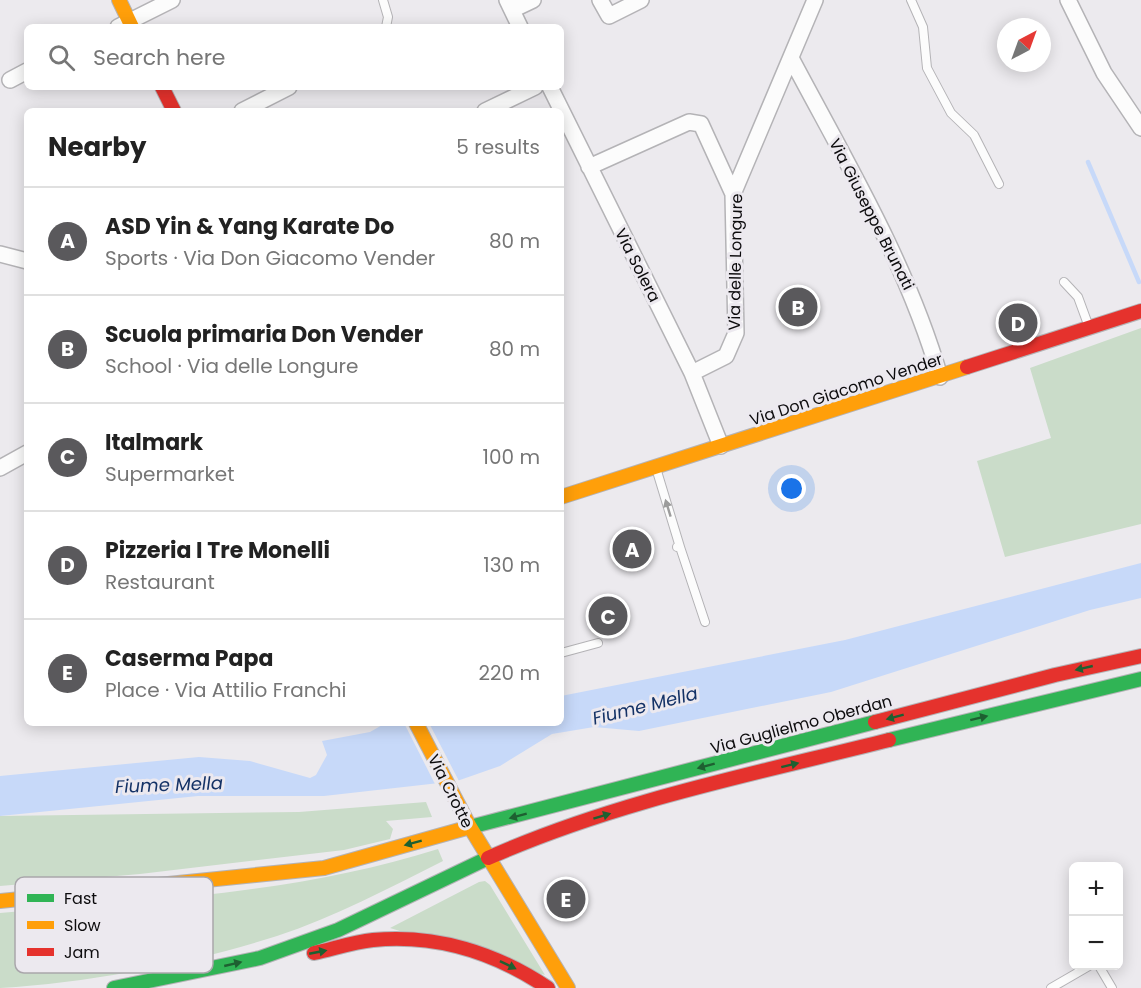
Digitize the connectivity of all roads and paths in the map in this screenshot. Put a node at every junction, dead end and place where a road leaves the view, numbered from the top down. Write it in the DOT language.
graph roads {
  1 [pos="119,0"];
  2 [pos="172,0"];
  3 [pos="383,0"];
  4 [pos="533,0"];
  5 [pos="600,0"];
  6 [pos="641,0"];
  7 [pos="815,0"];
  8 [pos="911,0"];
  9 [pos="1068,0"];
  10 [pos="509,5"];
  11 [pos="126,24"];
  12 [pos="128,24"];
  13 [pos="387,24"];
  14 [pos="518,24"];
  15 [pos="791,58"];
  16 [pos="24,73"];
  17 [pos="10,80"];
  18 [pos="164,90"];
  19 [pos="283,90"];
  20 [pos="529,90"];
  21 [pos="551,90"];
  22 [pos="172,108"];
  23 [pos="248,108"];
  24 [pos="490,108"];
  25 [pos="560,108"];
  26 [pos="564,116"];
  27 [pos="1141,128"];
  28 [pos="589,167"];
  29 [pos="999,184"];
  30 [pos="733,194"];
  31 [pos="0,254"];
  32 [pos="24,260"];
  33 [pos="1064,282"];
  34 [pos="1141,311"];
  35 [pos="1090,328"];
  36 [pos="692,373"];
  37 [pos="940,377"];
  38 [pos="721,446"];
  39 [pos="24,455"];
  40 [pos="655,467"];
  41 [pos="0,468"];
  42 [pos="564,496"];
  43 [pos="705,622"];
  44 [pos="598,643"];
  45 [pos="564,652"];
  46 [pos="1141,656"];
  47 [pos="1141,679"];
  48 [pos="418,726"];
  49 [pos="470,827"];
  50 [pos="488,858"];
  51 [pos="213,879"];
  52 [pos="15,899"];
  53 [pos="0,901"];
  54 [pos="260,958"];
  55 [pos="213,968"];
  56 [pos="1082,970"];
  57 [pos="1101,970"];
  58 [pos="187,973"];
  59 [pos="114,988"];
  60 [pos="548,988"];
  61 [pos="568,988"];
  62 [pos="1051,988"];
  63 [pos="1112,988"];
  1 -- 11 [label="main road"];
  2 -- 12 [label="street"];
  3 -- 13 [label="lane"];
  4 -- 10 [label="street"];
  5 -- 6 [label="street"];
  7 -- 15 [label="street, Via delle Longure"];
  8 -- 29 [label="lane"];
  9 -- 27 [label="street"];
  10 -- 14 [label="street"];
  15 -- 30 [label="street, Via delle Longure"];
  15 -- 37 [label="street, Via Giuseppe Brunati"];
  16 -- 17 [label="street"];
  18 -- 22 [label="main road"];
  19 -- 23 [label="street"];
  20 -- 24 [label="street"];
  21 -- 25 [label="street, Via Solera"];
  26 -- 28 [label="street, Via Solera"];
  28 -- 30 [label="street"];
  28 -- 36 [label="street, Via Solera"];
  30 -- 36 [label="street, Via delle Longure"];
  31 -- 32 [label="street"];
  33 -- 35 [label="lane"];
  34 -- 35 [label="main road, Via Don Giacomo Vender"];
  35 -- 37 [label="main road, Via Don Giacomo Vender"];
  36 -- 38 [label="street, Via Solera"];
  37 -- 38 [label="main road, Via Don Giacomo Vender"];
  38 -- 40 [label="main road, Via Don Giacomo Vender"];
  39 -- 41 [label="street"];
  40 -- 42 [label="main road, Via Don Giacomo Vender"];
  43 -- 40 [label="lane, one-way"];
  44 -- 45 [label="lane"];
  46 -- 49 [label="main road, Via Guglielmo Oberdan, one-way"];
  50 -- 47 [label="main road, one-way"];
  48 -- 49 [label="main road, Via Crotte"];
  49 -- 50 [label="main road, Via Crotte"];
  49 -- 51 [label="main road, Via Guglielmo Oberdan, one-way"];
  50 -- 54 [label="main road"];
  50 -- 61 [label="main road, Via Crotte"];
  52 -- 53 [label="main road, Via Guglielmo Oberdan, one-way"];
  55 -- 54 [label="main road, one-way"];
  54 -- 60 [label="main road, one-way"];
  56 -- 62 [label="lane"];
  57 -- 63 [label="lane"];
  59 -- 58 [label="main road, one-way"];
}
